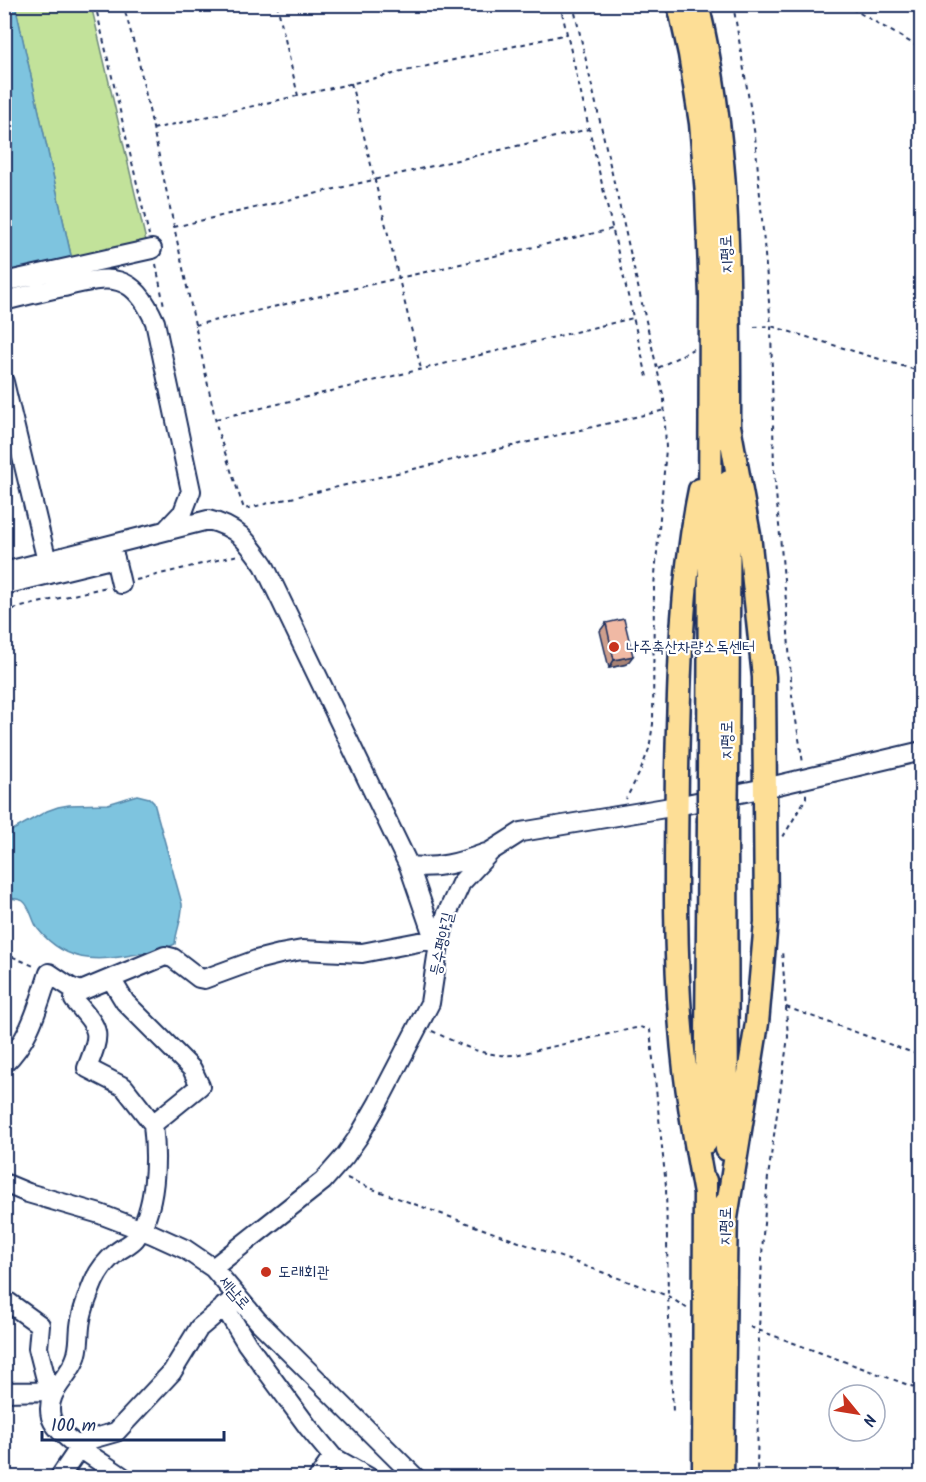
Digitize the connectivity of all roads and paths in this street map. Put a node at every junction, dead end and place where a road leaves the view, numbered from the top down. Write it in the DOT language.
graph roads {
  1 [pos="123,4"];
  2 [pos="277,4"];
  3 [pos="560,4"];
  4 [pos="573,4"];
  5 [pos="679,4"];
  6 [pos="697,4"];
  7 [pos="844,4"];
  8 [pos="567,34"];
  9 [pos="921,49"];
  10 [pos="351,83"];
  11 [pos="298,96"];
  12 [pos="153,129"];
  13 [pos="589,129"];
  14 [pos="375,180"];
  15 [pos="174,227"];
  16 [pos="612,229"];
  17 [pos="152,249"];
  18 [pos="399,279"];
  19 [pos="4,282"];
  20 [pos="4,301"];
  21 [pos="633,318"];
  22 [pos="195,325"];
  23 [pos="754,327"];
  24 [pos="696,347"];
  25 [pos="921,359"];
  26 [pos="658,368"];
  27 [pos="421,369"];
  28 [pos="915,370"];
  29 [pos="921,372"];
  30 [pos="647,377"];
  31 [pos="4,382"];
  32 [pos="665,410"];
  33 [pos="216,419"];
  34 [pos="729,426"];
  35 [pos="709,441"];
  36 [pos="191,491"];
  37 [pos="224,524"];
  38 [pos="166,530"];
  39 [pos="113,551"];
  40 [pos="48,567"];
  41 [pos="4,572"];
  42 [pos="121,584"];
  43 [pos="4,585"];
  44 [pos="921,751"];
  45 [pos="718,774"];
  46 [pos="765,788"];
  47 [pos="676,806"];
  48 [pos="618,815"];
  49 [pos="718,820"];
  50 [pos="491,851"];
  51 [pos="409,866"];
  52 [pos="436,945"];
  53 [pos="4,953"];
  54 [pos="49,973"];
  55 [pos="111,979"];
  56 [pos="75,990"];
  57 [pos="786,1007"];
  58 [pos="419,1025"];
  59 [pos="921,1056"];
  60 [pos="4,1064"];
  61 [pos="153,1124"];
  62 [pos="334,1170"];
  63 [pos="4,1183"];
  64 [pos="705,1194"];
  65 [pos="726,1218"];
  66 [pos="140,1229"];
  67 [pos="213,1268"];
  68 [pos="668,1296"];
  69 [pos="4,1299"];
  70 [pos="231,1301"];
  71 [pos="696,1312"];
  72 [pos="750,1327"];
  73 [pos="921,1390"];
  74 [pos="51,1391"];
  75 [pos="4,1392"];
  76 [pos="673,1412"];
  77 [pos="79,1448"];
  78 [pos="333,1457"];
  79 [pos="59,1478"];
  80 [pos="124,1478"];
  81 [pos="318,1478"];
  82 [pos="370,1478"];
  83 [pos="416,1478"];
  84 [pos="704,1478"];
  85 [pos="722,1478"];
  1 -- 12 [label="path"];
  2 -- 11 [label="path"];
  3 -- 8 [label="path"];
  4 -- 26 [label="path"];
  5 -- 35 [label="main road, 지평로"];
  6 -- 34 [label="main road, 지평로"];
  7 -- 9 [label="path"];
  8 -- 10 [label="path"];
  8 -- 13 [label="path"];
  10 -- 11 [label="path"];
  10 -- 14 [label="path"];
  11 -- 12 [label="path"];
  12 -- 15 [label="path"];
  13 -- 14 [label="path"];
  13 -- 16 [label="path"];
  14 -- 15 [label="path"];
  14 -- 18 [label="path"];
  15 -- 22 [label="path"];
  16 -- 18 [label="path"];
  16 -- 21 [label="path"];
  17 -- 19 [label="street"];
  18 -- 22 [label="path"];
  18 -- 27 [label="path"];
  20 -- 36 [label="street"];
  21 -- 27 [label="path"];
  21 -- 30 [label="path"];
  22 -- 33 [label="path"];
  23 -- 28 [label="path"];
  24 -- 26 [label="path"];
  25 -- 28 [label="path"];
  26 -- 32 [label="path"];
  27 -- 33 [label="path"];
  28 -- 29 [label="path"];
  31 -- 40 [label="street"];
  32 -- 33 [label="path"];
  32 -- 48 [label="path"];
  34 -- 45 [label="main road, 지평로"];
  34 -- 46 [label="main road"];
  35 -- 45 [label="main road, 지평로"];
  35 -- 47 [label="main road"];
  36 -- 37 [label="street"];
  36 -- 38 [label="street"];
  37 -- 38 [label="street"];
  37 -- 51 [label="street"];
  38 -- 39 [label="street"];
  39 -- 40 [label="street"];
  39 -- 42 [label="street"];
  40 -- 41 [label="street"];
  40 -- 43 [label="street"];
  44 -- 46 [label="street, 등수평야길"];
  45 -- 49 [label="main road, 지평로, bridge"];
  46 -- 47 [label="street, 등수평야길"];
  46 -- 65 [label="main road"];
  47 -- 48 [label="street, 등수평야길"];
  47 -- 64 [label="main road"];
  48 -- 50 [label="street, 등수평야길"];
  49 -- 64 [label="main road, 지평로"];
  49 -- 65 [label="main road, 지평로"];
  50 -- 51 [label="street"];
  50 -- 52 [label="street, 등수평야길"];
  51 -- 52 [label="street"];
  52 -- 55 [label="street"];
  52 -- 58 [label="street, 등수평야길"];
  53 -- 54 [label="path"];
  54 -- 56 [label="street"];
  54 -- 60 [label="street"];
  55 -- 56 [label="street"];
  55 -- 61 [label="street"];
  56 -- 61 [label="street"];
  57 -- 59 [label="path"];
  58 -- 62 [label="street, 등수평야길"];
  58 -- 68 [label="path"];
  61 -- 66 [label="street"];
  62 -- 67 [label="street, 등수평야길"];
  62 -- 68 [label="path"];
  63 -- 66 [label="street, 세남로"];
  64 -- 84 [label="main road, 지평로"];
  65 -- 85 [label="main road, 지평로"];
  66 -- 67 [label="street, 세남로"];
  66 -- 74 [label="street"];
  67 -- 70 [label="street, 세남로"];
  68 -- 71 [label="path"];
  68 -- 76 [label="path"];
  69 -- 74 [label="street"];
  70 -- 77 [label="street"];
  70 -- 78 [label="street"];
  70 -- 83 [label="street, 세남로"];
  72 -- 73 [label="path"];
  74 -- 75 [label="street"];
  74 -- 77 [label="street"];
  77 -- 79 [label="street"];
  77 -- 80 [label="street"];
  78 -- 81 [label="street"];
  78 -- 82 [label="street"];
}
